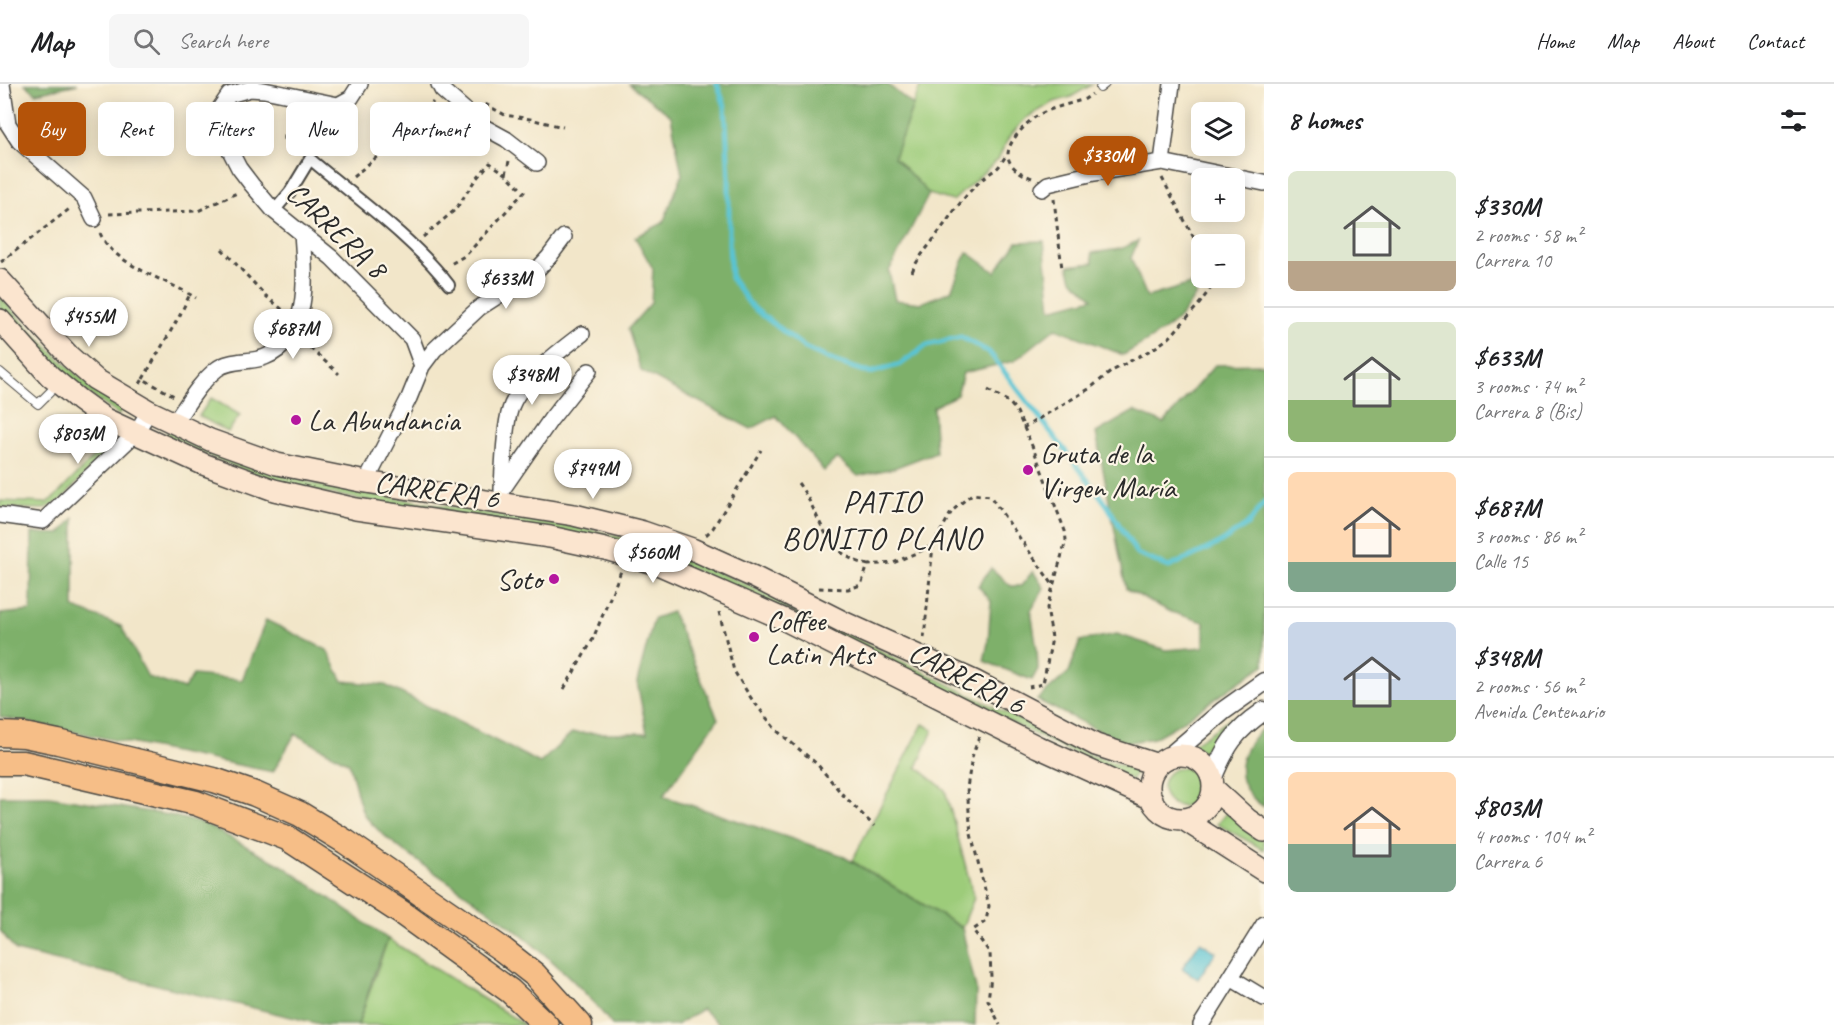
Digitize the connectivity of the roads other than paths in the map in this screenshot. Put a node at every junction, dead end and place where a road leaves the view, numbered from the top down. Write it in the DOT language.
graph roads {
  1 [pos="2,84"];
  2 [pos="360,84"];
  3 [pos="1172,84"];
  4 [pos="441,87"];
  5 [pos="1162,162"];
  6 [pos="537,163"];
  7 [pos="1264,183"];
  8 [pos="1045,187"];
  9 [pos="274,211"];
  10 [pos="94,219"];
  11 [pos="302,233"];
  12 [pos="564,237"];
  13 [pos="0,280"];
  14 [pos="449,285"];
  15 [pos="0,320"];
  16 [pos="582,334"];
  17 [pos="422,366"];
  18 [pos="589,371"];
  19 [pos="0,372"];
  20 [pos="59,383"];
  21 [pos="149,411"];
  22 [pos="174,423"];
  23 [pos="136,433"];
  24 [pos="366,482"];
  25 [pos="501,496"];
  26 [pos="0,515"];
  27 [pos="1264,682"];
  28 [pos="1264,711"];
  29 [pos="0,734"];
  30 [pos="1163,761"];
  31 [pos="0,763"];
  32 [pos="1213,784"];
  33 [pos="1152,799"];
  34 [pos="1183,819"];
  35 [pos="1264,831"];
  36 [pos="1264,871"];
  37 [pos="1264,924"];
  38 [pos="1231,978"];
  39 [pos="1264,998"];
  40 [pos="546,1025"];
  41 [pos="580,1025"];
  42 [pos="1201,1025"];
  1 -- 10 [label="street"];
  2 -- 9 [label="street, CARRERA 8"];
  3 -- 5 [label="street"];
  4 -- 6 [label="street"];
  5 -- 7 [label="street"];
  5 -- 8 [label="street"];
  9 -- 11 [label="street, CARRERA 8"];
  9 -- 14 [label="street"];
  11 -- 17 [label="street, CARRERA 8"];
  11 -- 22 [label="street"];
  12 -- 17 [label="street"];
  13 -- 21 [label="main road"];
  15 -- 20 [label="main road, CARRERA 6"];
  16 -- 25 [label="street"];
  17 -- 24 [label="street"];
  18 -- 25 [label="street"];
  19 -- 20 [label="lane"];
  20 -- 23 [label="main road, CARRERA 6"];
  21 -- 22 [label="main road"];
  21 -- 23 [label="street"];
  22 -- 24 [label="main road"];
  23 -- 26 [label="street"];
  23 -- 33 [label="main road, CARRERA 6"];
  24 -- 25 [label="main road"];
  25 -- 30 [label="main road"];
  27 -- 30 [label="street"];
  28 -- 32 [label="street"];
  29 -- 41 [label="main road"];
  30 -- 32 [label="main road"];
  30 -- 33 [label="main road"];
  31 -- 40 [label="main road"];
  32 -- 34 [label="main road"];
  32 -- 35 [label="main road"];
  33 -- 34 [label="main road"];
  34 -- 36 [label="main road"];
  37 -- 38 [label="street"];
  38 -- 39 [label="street"];
  38 -- 42 [label="street"];
}
